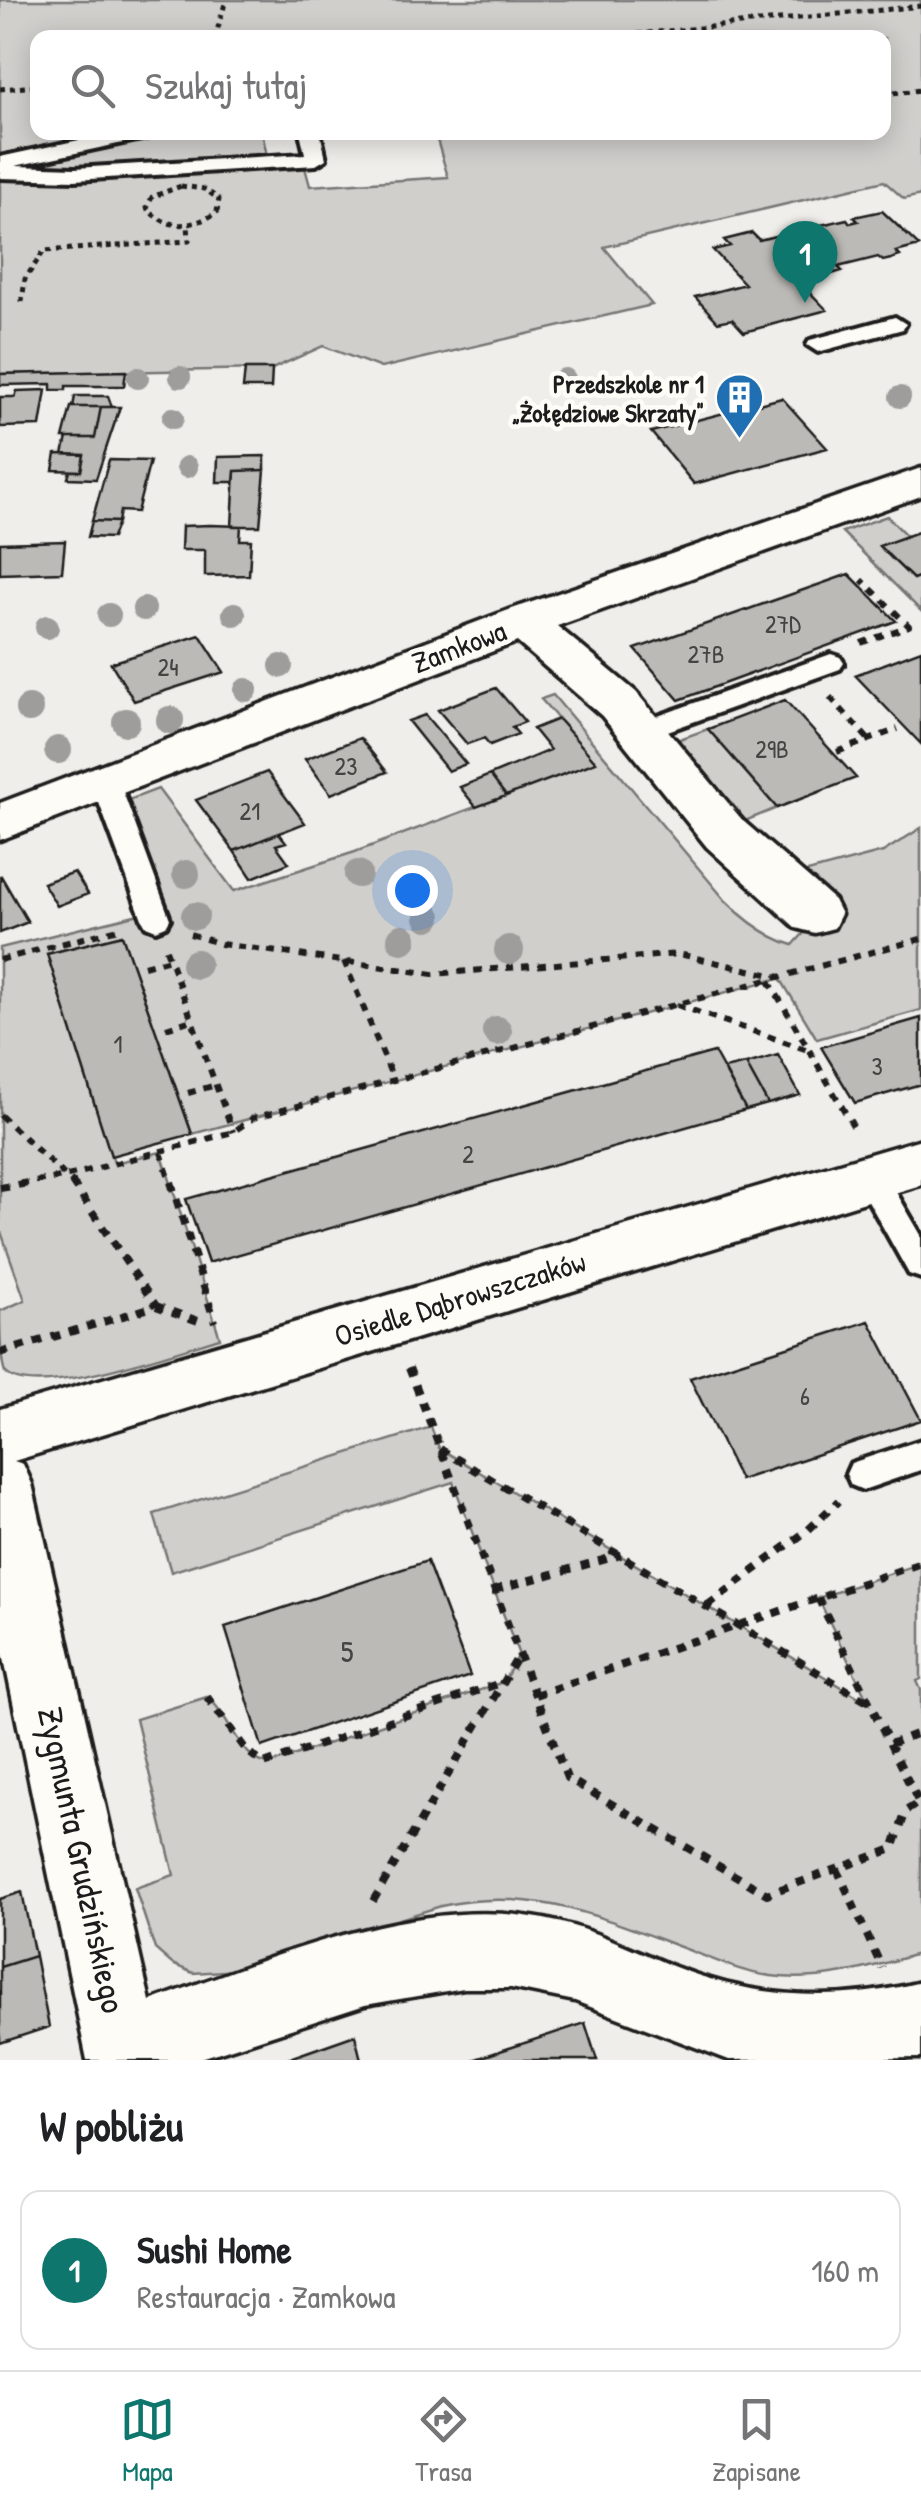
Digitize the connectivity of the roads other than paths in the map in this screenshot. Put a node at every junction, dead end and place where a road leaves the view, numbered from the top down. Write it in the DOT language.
graph roads {
  1 [pos="110,140"];
  2 [pos="312,140"];
  3 [pos="0,164"];
  4 [pos="0,172"];
  5 [pos="896,324"];
  6 [pos="818,345"];
  7 [pos="921,481"];
  8 [pos="523,622"];
  9 [pos="839,656"];
  10 [pos="642,730"];
  11 [pos="105,781"];
  12 [pos="0,822"];
  13 [pos="815,914"];
  14 [pos="156,919"];
  15 [pos="886,1162"];
  16 [pos="921,1264"];
  17 [pos="0,1438"];
  18 [pos="921,1455"];
  19 [pos="0,1484"];
  20 [pos="853,1485"];
  21 [pos="914,2022"];
  22 [pos="124,2054"];
  1 -- 3 [label="lane"];
  2 -- 4 [label="lane"];
  5 -- 6 [label="lane"];
  7 -- 8 [label="street, Zamkowa"];
  8 -- 10 [label="street"];
  8 -- 11 [label="street, Zamkowa"];
  9 -- 10 [label="lane"];
  10 -- 13 [label="street"];
  11 -- 12 [label="street, Zamkowa"];
  11 -- 14 [label="lane"];
  15 -- 16 [label="lane"];
  15 -- 17 [label="street, Osiedle Dąbrowszczaków"];
  18 -- 20 [label="lane"];
  19 -- 22 [label="street, Zygmunta Grudzińskiego"];
  21 -- 22 [label="street"];
}
